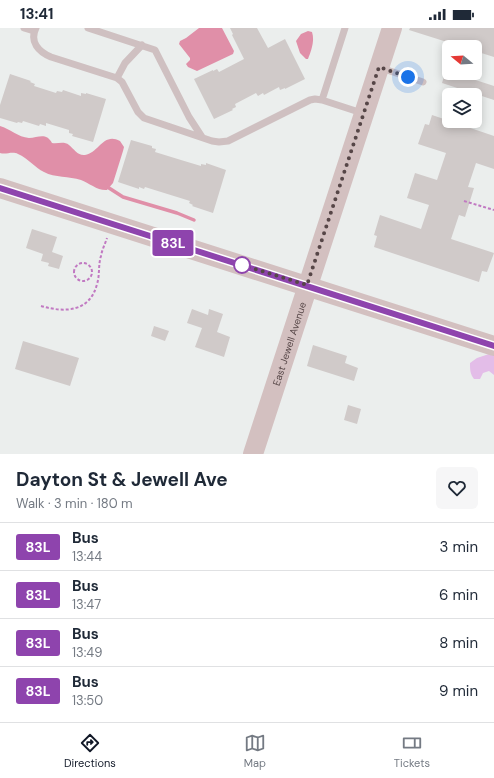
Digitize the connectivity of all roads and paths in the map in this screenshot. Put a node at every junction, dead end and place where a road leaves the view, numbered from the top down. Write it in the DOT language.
graph roads {
  1 [pos="24,28"];
  2 [pos="88,28"];
  3 [pos="345,28"];
  4 [pos="392,28"];
  5 [pos="35,30"];
  6 [pos="142,45"];
  7 [pos="379,67"];
  8 [pos="117,78"];
  9 [pos="423,82"];
  10 [pos="322,100"];
  11 [pos="364,113"];
  12 [pos="202,138"];
  13 [pos="0,188"];
  14 [pos="464,201"];
  15 [pos="494,210"];
  16 [pos="113,224"];
  17 [pos="93,271"];
  18 [pos="100,271"];
  19 [pos="307,285"];
  20 [pos="41,306"];
  21 [pos="494,346"];
  22 [pos="253,454"];
  1 -- 5 [label="lane"];
  2 -- 6 [label="lane"];
  3 -- 10 [label="lane"];
  4 -- 7 [label="street, East Jewell Avenue"];
  5 -- 8 [label="lane"];
  6 -- 8 [label="lane"];
  6 -- 12 [label="lane"];
  7 -- 9 [label="lane"];
  7 -- 11 [label="street, East Jewell Avenue"];
  8 -- 12 [label="lane"];
  10 -- 11 [label="lane"];
  10 -- 12 [label="lane"];
  11 -- 19 [label="street, East Jewell Avenue"];
  13 -- 16 [label="street"];
  14 -- 15 [label="path"];
  16 -- 18 [label="path"];
  16 -- 19 [label="street"];
  17 -- 17 [label="path"];
  17 -- 18 [label="path"];
  18 -- 20 [label="path"];
  19 -- 21 [label="street"];
  19 -- 22 [label="street, East Jewell Avenue"];
}
